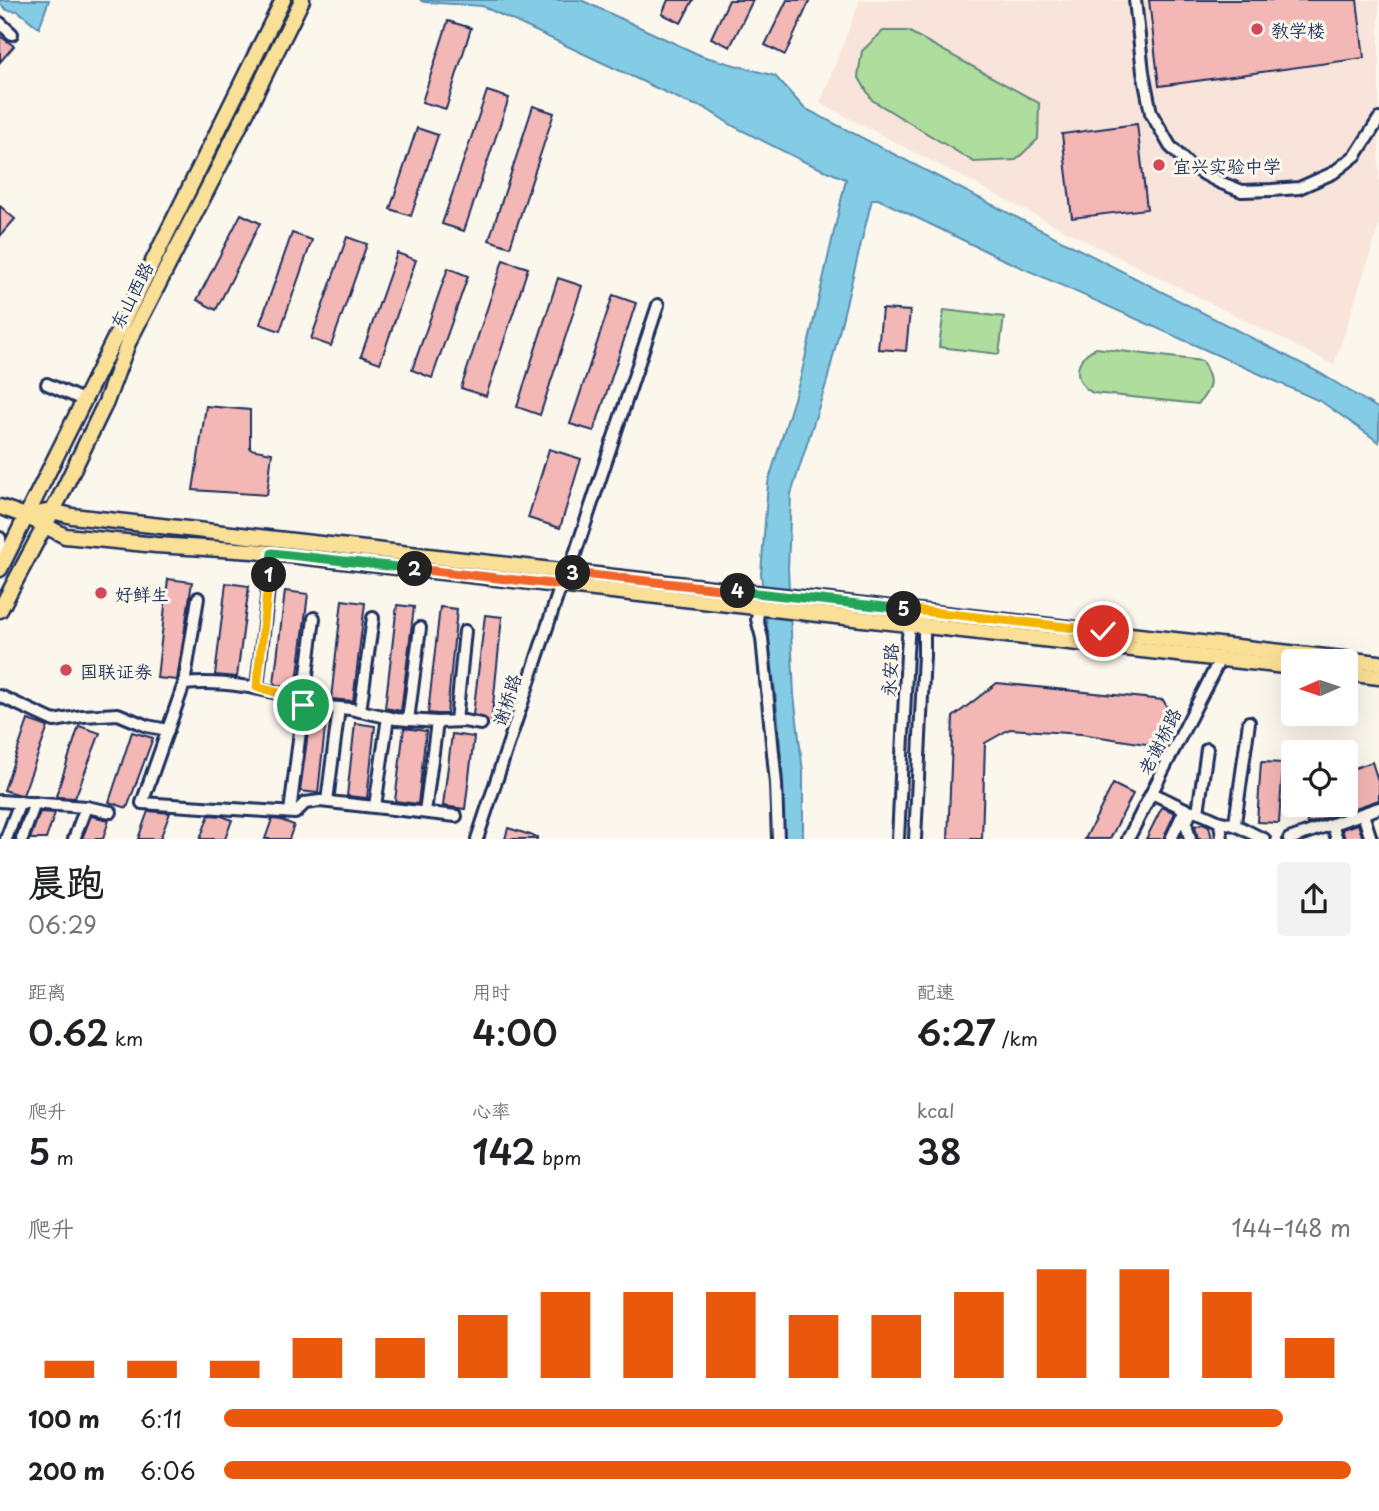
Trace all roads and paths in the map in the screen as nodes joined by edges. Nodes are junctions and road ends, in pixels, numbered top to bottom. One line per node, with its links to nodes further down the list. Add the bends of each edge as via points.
1 (283, 0): 9 (main road, 东山西路)
2 (302, 0): 11 (main road, 东山西路, via 128,343 106,402)
3 (1135, 0): 6 (street, via 1151,113 1170,146 1191,167 1219,182 1242,191 1299,188 1332,173 1356,155)
4 (0, 23): 5 (street)
5 (12, 34)
6 (1379, 118)
7 (658, 305): 17 (street, 谢桥路)
8 (47, 384): 9 (street)
9 (83, 400): 12 (main road, 东山西路)
10 (0, 507): 12 (main road)
11 (52, 512): 12 (main road); 13 (main road, 东山西路); 17 (main road)
12 (26, 516): 13 (main road); 16 (main road, 东山西路)
13 (44, 527): 15 (main road, via 65,536); 20 (main road, 东山西路)
14 (0, 538): 16 (street)
15 (272, 553): 17 (main road); 32 (street)
16 (1, 567)
17 (565, 579): 19 (main road); 66 (street, 谢桥路)
18 (198, 598): 31 (street)
19 (759, 601): 23 (main road); 67 (street)
20 (0, 610)
21 (314, 618): 34 (street)
22 (373, 618): 36 (street)
23 (917, 620): 26 (main road); 27 (main road); 68 (street, 永安路); 69 (street, 永安路)
24 (420, 628): 38 (street)
25 (465, 631): 39 (street)
26 (1220, 659): 28 (main road); 45 (street, 老谢桥路)
27 (1379, 663)
28 (1281, 666)
29 (1358, 674): 30 (main road)
30 (1379, 677)
31 (184, 684): 32 (street); 43 (street)
32 (257, 687): 34 (street)
33 (0, 696): 43 (street, via 54,721 118,714)
34 (303, 702): 35 (street); 55 (street)
35 (339, 708): 36 (street); 48 (street)
36 (360, 711): 37 (street)
37 (388, 717): 38 (street); 50 (street)
38 (408, 720): 40 (street)
39 (456, 721): 40 (street); 42 (street)
40 (436, 722): 54 (street)
41 (1249, 722): 60 (street)
42 (481, 724)
43 (168, 730): 55 (street, via 142,803)
44 (1207, 749): 56 (street)
45 (1152, 793): 56 (street); 70 (street, 老谢桥路)
46 (0, 801): 47 (street)
47 (20, 802): 49 (street); 63 (street)
48 (327, 802): 50 (street); 55 (street, via 305,803)
49 (35, 803): 51 (street); 64 (street)
50 (375, 806): 54 (street)
51 (86, 807): 53 (street); 65 (street)
52 (1379, 808): 57 (street)
53 (111, 812)
54 (425, 812): 58 (street)
55 (290, 813)
56 (1189, 814): 59 (street); 71 (street); 72 (street)
57 (1363, 814): 61 (street); 77 (street)
58 (456, 816)
59 (1220, 822): 60 (street); 73 (street)
60 (1235, 823): 74 (street)
61 (1332, 824): 62 (street); 76 (street)
62 (1304, 837): 75 (street)
63 (6, 839)
64 (22, 839)
65 (74, 839)
66 (477, 839)
67 (778, 839)
68 (898, 839)
69 (915, 839)
70 (1128, 839)
71 (1171, 839)
72 (1190, 839)
73 (1222, 839)
74 (1264, 839)
75 (1289, 839)
76 (1337, 839)
77 (1371, 839)

